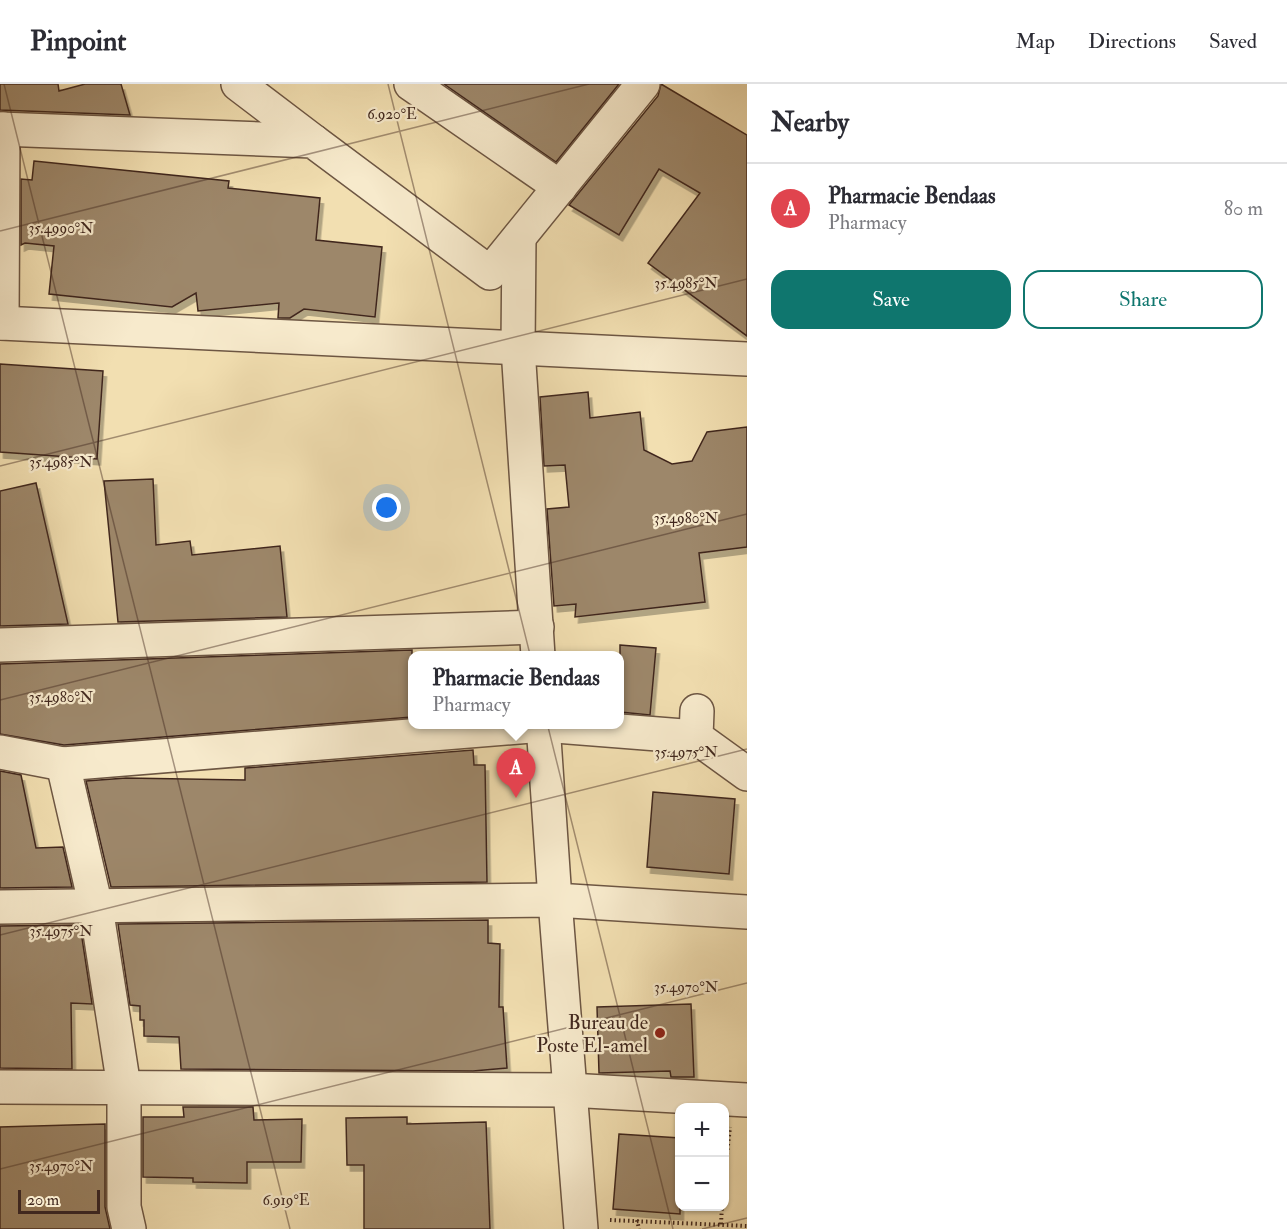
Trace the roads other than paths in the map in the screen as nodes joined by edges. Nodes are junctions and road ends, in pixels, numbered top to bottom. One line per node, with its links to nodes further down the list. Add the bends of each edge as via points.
1 (238, 84): 5 (street)
2 (411, 84): 6 (street)
3 (643, 84): 6 (street)
4 (2, 129): 5 (street); 8 (street)
5 (314, 141): 7 (street, via 490,273)
6 (560, 187): 7 (street)
7 (519, 238): 9 (street)
8 (1, 323): 9 (street)
9 (518, 348): 10 (street); 11 (street)
10 (747, 359)
11 (537, 641): 12 (street)
12 (0, 645)
13 (624, 724): 18 (street, via 696,724)
14 (494, 729): 17 (street)
15 (543, 729): 19 (street)
16 (0, 752): 17 (street)
17 (63, 764): 20 (street)
18 (747, 774)
19 (555, 900): 20 (street); 22 (street); 25 (street)
20 (96, 907): 21 (street); 24 (street)
21 (0, 908)
22 (747, 912)
23 (0, 1087): 24 (street)
24 (124, 1088): 25 (street); 28 (street, via 124,1207)
25 (569, 1090): 26 (street); 27 (street)
26 (740, 1100)
27 (580, 1225)
28 (129, 1229)

